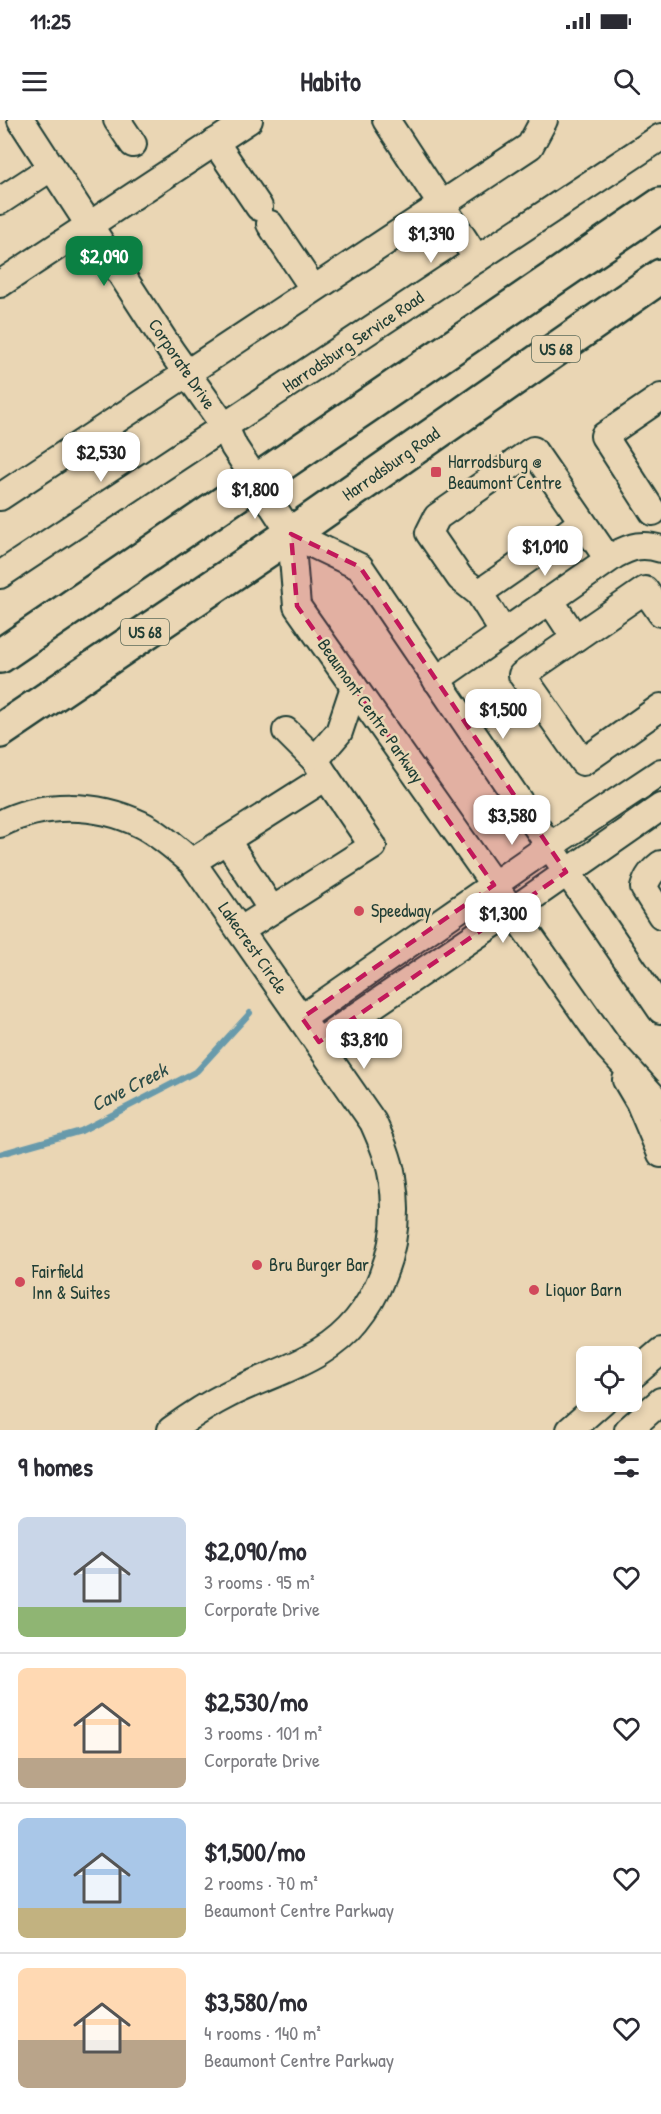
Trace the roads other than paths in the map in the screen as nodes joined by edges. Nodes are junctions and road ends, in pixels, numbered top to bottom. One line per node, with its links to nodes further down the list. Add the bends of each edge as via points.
1 (21, 120): 9 (street, Corporate Drive)
2 (117, 120): 8 (street)
3 (249, 120): 7 (street)
4 (386, 120): 11 (street)
5 (544, 120): 11 (street, via 530,146)
6 (661, 136): 14 (street, Harrodsburg Service Road)
7 (215, 142): 13 (street); 17 (street)
8 (133, 144)
9 (52, 167): 10 (street); 13 (street, Corporate Drive)
10 (0, 201)
11 (441, 204): 14 (street); 17 (street)
12 (661, 205): 21 (main road)
13 (90, 225): 16 (street); 18 (street, Corporate Drive)
14 (477, 259): 20 (street, Harrodsburg Service Road)
15 (661, 276): 25 (main road, Harrodsburg Road / US 68)
16 (0, 284)
17 (313, 288): 18 (street)
18 (186, 372): 20 (street, Corporate Drive); 22 (street)
19 (658, 406): 23 (street, via 604,436)
20 (225, 427): 21 (street, Corporate Drive); 30 (street, Corporate Drive)
21 (256, 482): 25 (street, Beaumont Centre Parkway); 36 (main road)
22 (0, 497)
23 (653, 512)
24 (582, 522): 26 (street); 29 (street); 31 (street, via 533,450 437,517 429,533)
25 (291, 534): 37 (street, via 360,567); 38 (street, Beaumont Centre Parkway, via 297,606); 40 (main road, Harrodsburg Road / US 68)
26 (555, 542)
27 (661, 549): 29 (street, via 632,546)
28 (531, 557): 31 (street)
29 (608, 559): 32 (street)
30 (0, 575)
31 (469, 585): 34 (street)
32 (550, 600): 34 (street); 35 (street)
33 (661, 613): 35 (street, via 645,590)
34 (504, 633): 37 (street)
35 (576, 638): 39 (street, via 522,675 583,762)
36 (0, 656)
37 (436, 680): 47 (street)
38 (354, 687): 42 (street, via 339,732); 51 (street, Beaumont Centre Parkway)
39 (661, 707)
40 (0, 731)
41 (286, 731): 42 (street)
42 (320, 769): 46 (street); 52 (street, via 373,846)
43 (661, 772): 47 (street)
44 (661, 807): 50 (street)
45 (0, 824): 48 (street, Lakecrest Circle, via 37,811 88,809 141,824)
46 (227, 841): 48 (street); 52 (street)
47 (548, 847): 50 (street); 51 (street)
48 (192, 862): 55 (street, Lakecrest Circle)
49 (661, 864): 54 (street, via 646,879 644,888)
50 (567, 872): 53 (street); 56 (street)
51 (494, 885): 53 (street, Beaumont Centre Parkway); 57 (street)
52 (272, 910): 55 (street)
53 (512, 911): 58 (street); 59 (street, Beaumont Centre Parkway)
54 (661, 915)
55 (241, 930): 57 (street, Lakecrest Circle)
56 (661, 1010)
57 (302, 1018): 58 (street, Lakecrest Circle)
58 (319, 1042): 66 (street, Lakecrest Circle, via 373,1122 385,1149 395,1204 388,1260 363,1314 334,1342 296,1366 229,1394)
59 (609, 1048): 60 (street, Beaumont Centre Parkway); 61 (street, via 639,1102)
60 (661, 1105)
61 (661, 1154)
62 (661, 1334): 63 (street)
63 (648, 1362)
64 (661, 1401): 68 (street)
65 (590, 1412): 67 (street)
66 (171, 1430)
67 (570, 1430)
68 (628, 1430)

